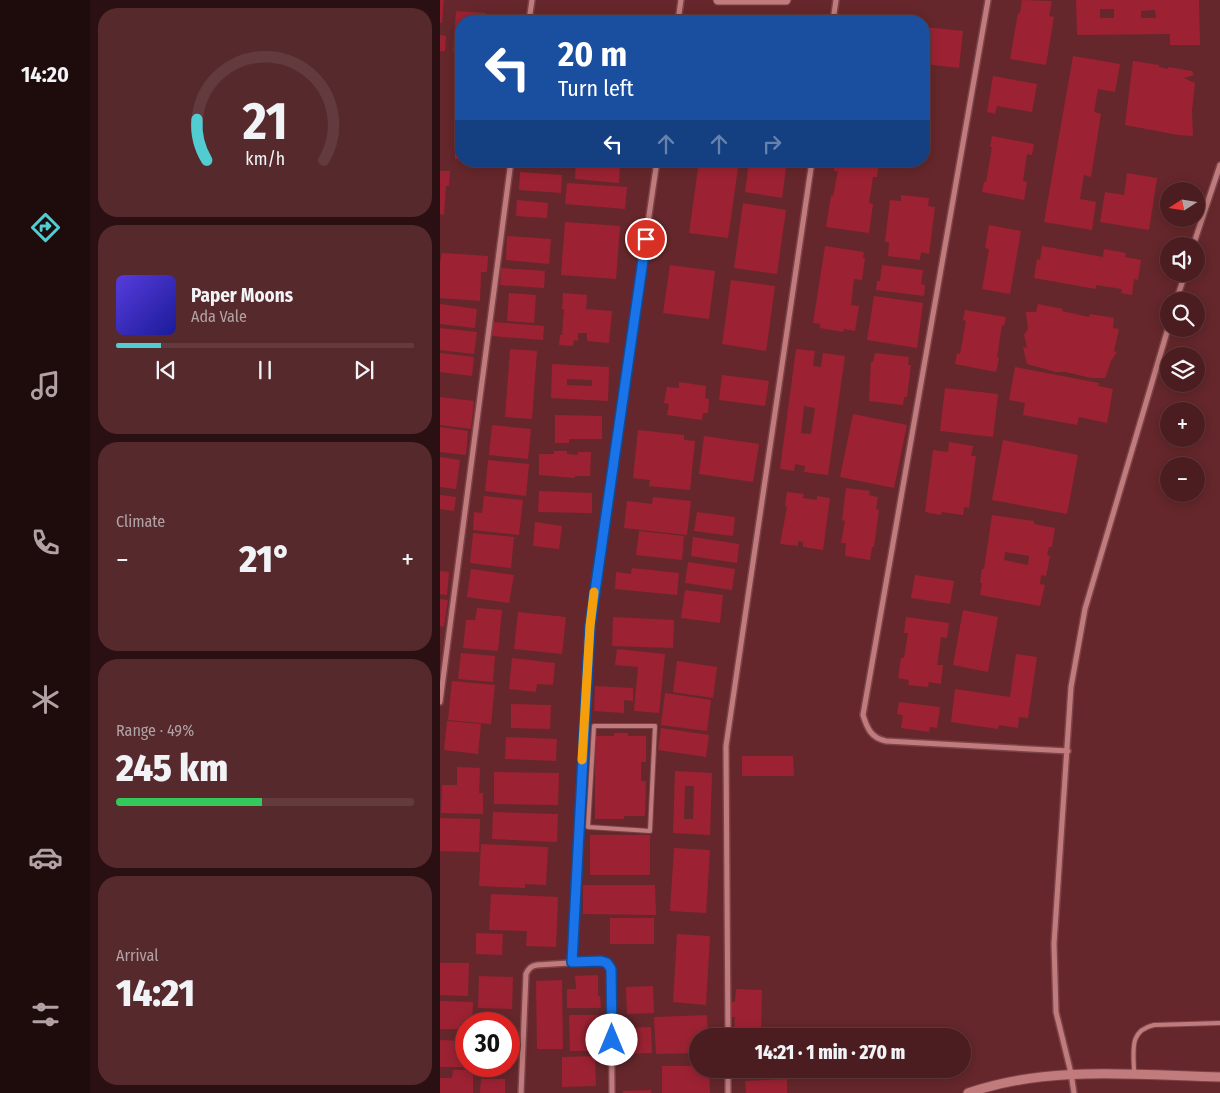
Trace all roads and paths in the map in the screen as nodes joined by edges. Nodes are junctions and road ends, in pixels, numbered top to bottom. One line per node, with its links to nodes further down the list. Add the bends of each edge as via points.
1 (532, 0): 8 (street)
2 (681, 0): 9 (street)
3 (718, 0): 4 (street)
4 (757, 0): 5 (street)
5 (786, 0)
6 (836, 0): 10 (street)
7 (988, 0): 18 (street, via 863,715 867,730 879,740)
8 (530, 15)
9 (679, 15)
10 (834, 15)
11 (1220, 166): 15 (street)
12 (510, 167): 17 (street)
13 (656, 167): 19 (street, via 590,626)
14 (811, 167): 23 (street, via 726,746)
15 (1196, 237)
16 (1165, 337): 18 (street, via 1085,609 1071,687)
17 (440, 702)
18 (1068, 751): 24 (street, via 1054,944 1056,1012)
19 (581, 778): 20 (lane); 21 (street)
20 (591, 778): 20 (lane, via 588,827 650,831 655,726 594,726)
21 (572, 962): 28 (street, via 531,966 526,974); 29 (street, via 601,961 611,969)
22 (1220, 1023): 25 (lane, via 1144,1028 1135,1041)
23 (728, 1028)
24 (1071, 1073): 25 (street); 31 (street, via 990,1085); 32 (street)
25 (1134, 1075): 26 (street)
26 (1220, 1077)
27 (728, 1078): 30 (street)
28 (521, 1093)
29 (612, 1093)
30 (728, 1093)
31 (968, 1093)
32 (1074, 1093)

